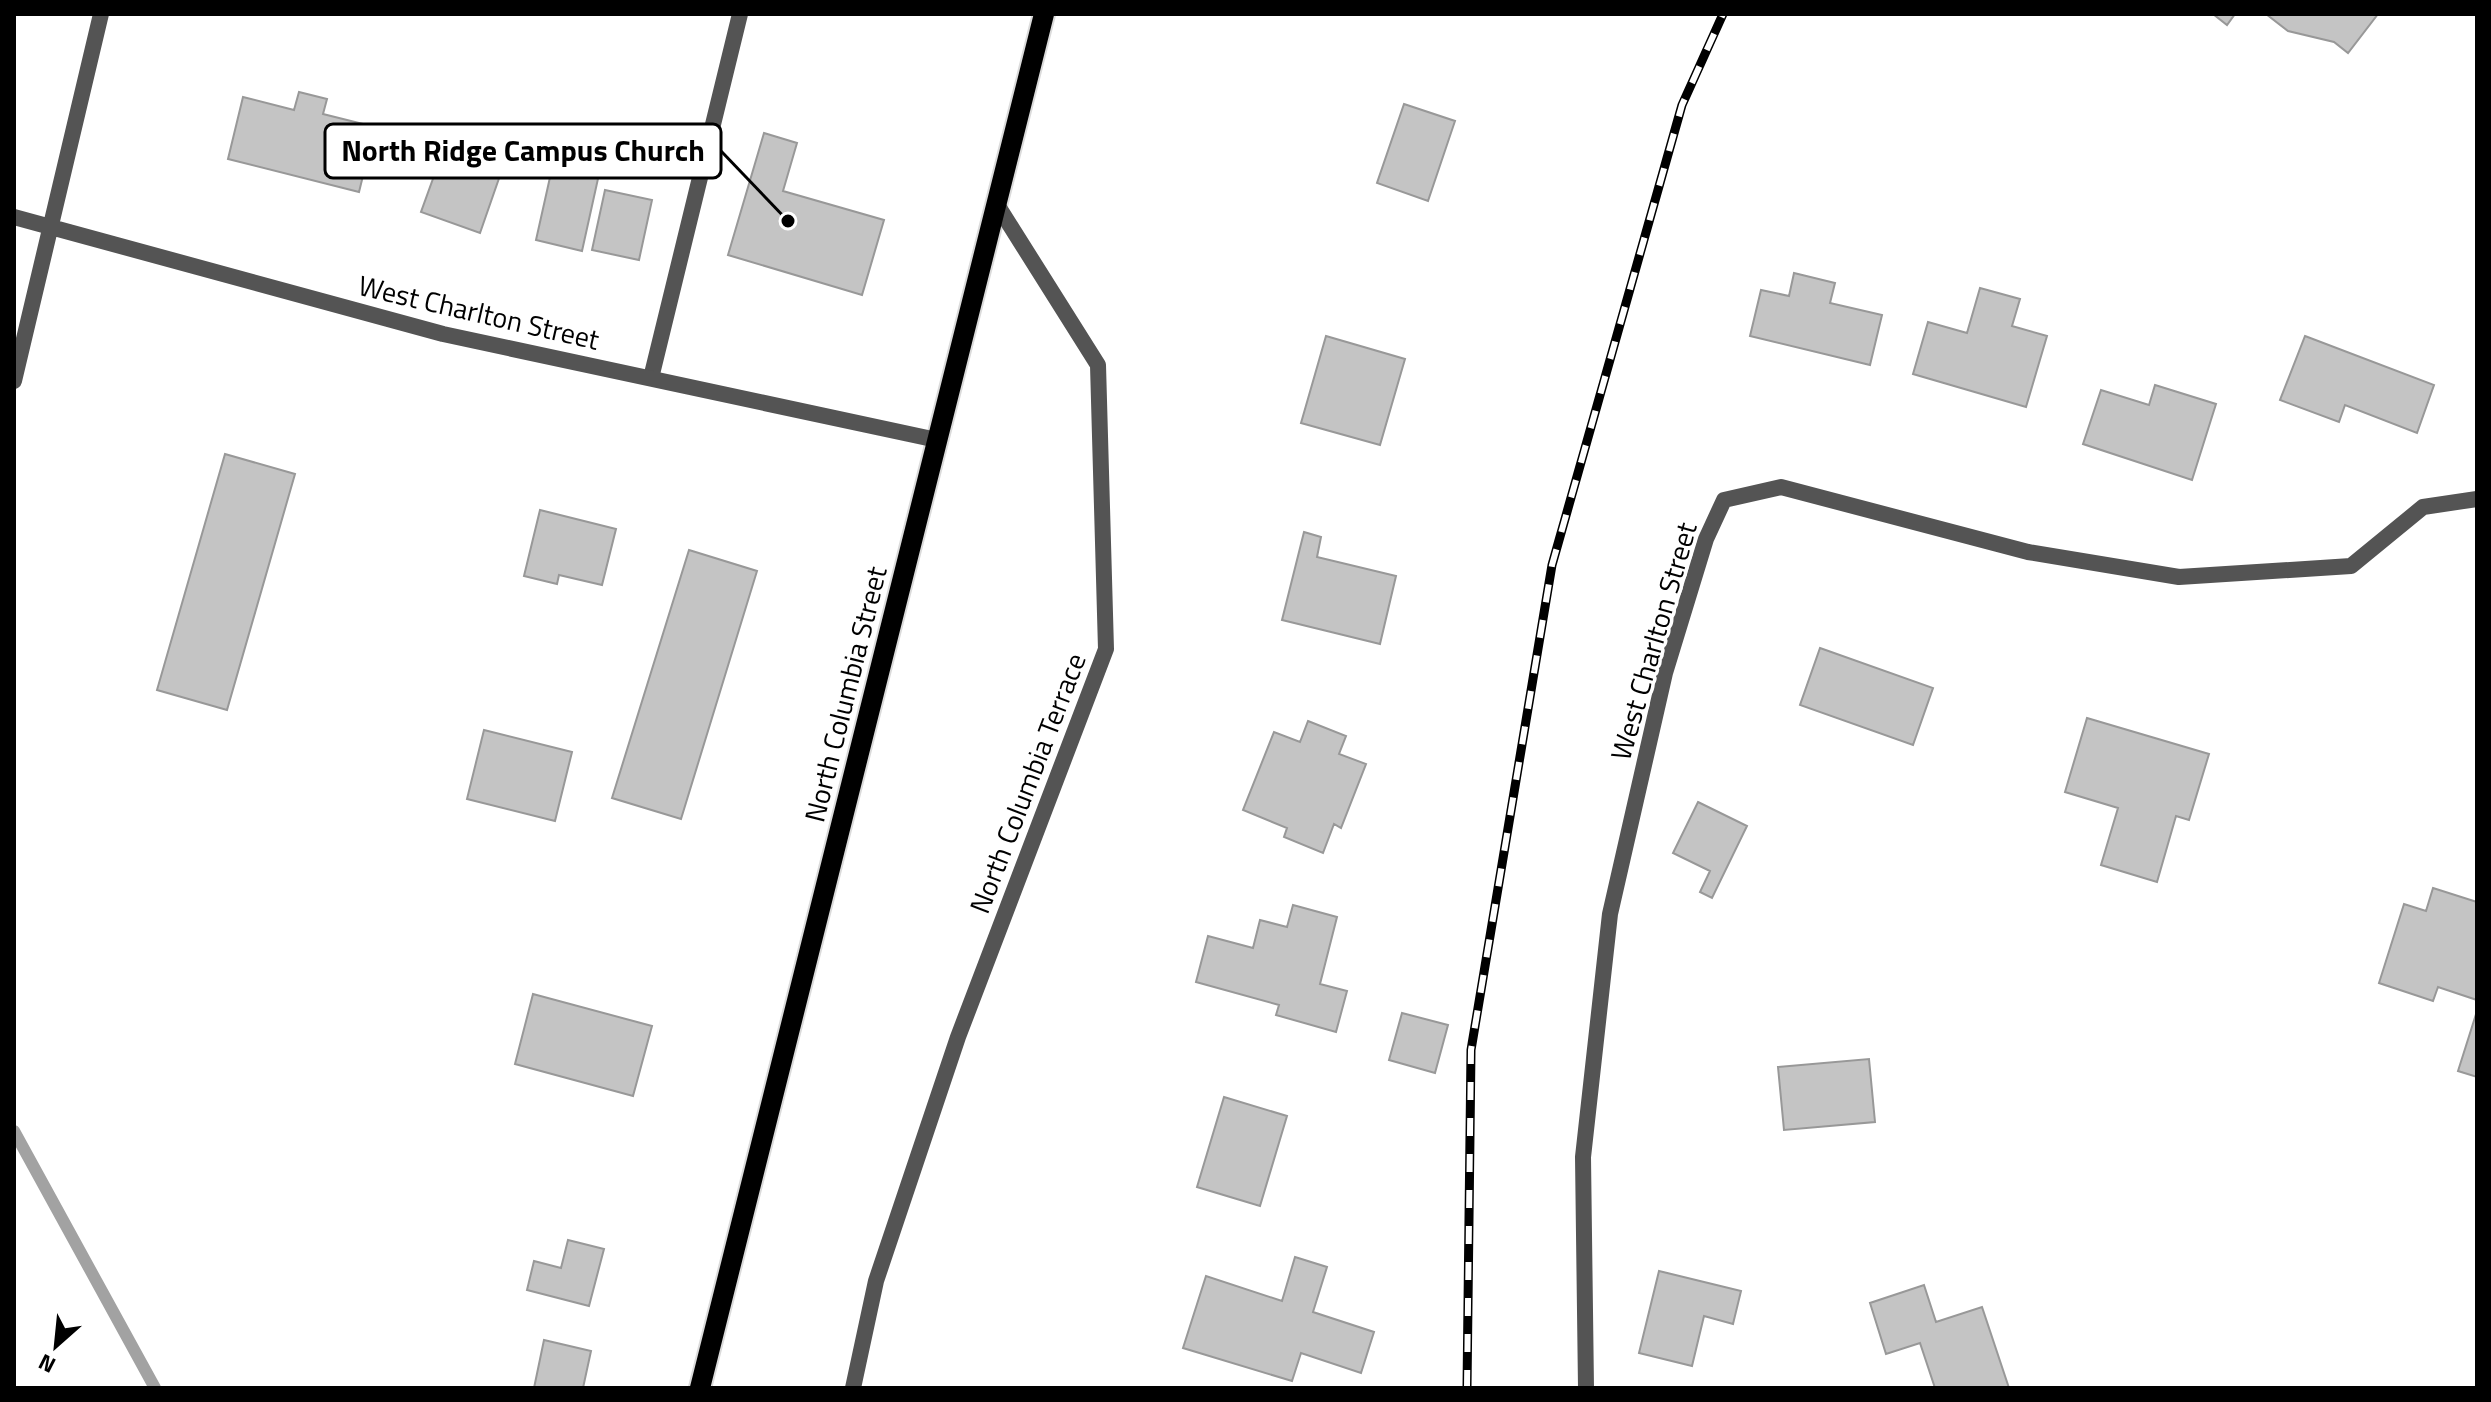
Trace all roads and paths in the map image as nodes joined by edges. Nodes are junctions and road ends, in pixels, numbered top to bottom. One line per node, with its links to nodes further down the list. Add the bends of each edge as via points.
1 (101, 14): 6 (street)
2 (740, 14): 7 (street)
3 (1044, 14): 4 (main road, North Columbia Street)
4 (996, 203): 9 (main road, North Columbia Street); 12 (street, North Columbia Terrace, via 1098,365 1106,649 958,1037 876,1281)
5 (14, 217): 6 (street, West Charlton Street)
6 (49, 226): 7 (street, West Charlton Street, via 443,334); 8 (street)
7 (651, 378): 9 (street, West Charlton Street)
8 (14, 381)
9 (937, 440): 11 (main road, North Columbia Street)
10 (2477, 499): 13 (street, West Charlton Street, via 2423,507 2351,566 2179,577 2028,552 1781,487 1724,500 1706,539 1665,673 1610,914 1583,1157)
11 (700, 1388)
12 (853, 1388)
13 (1586, 1388)

